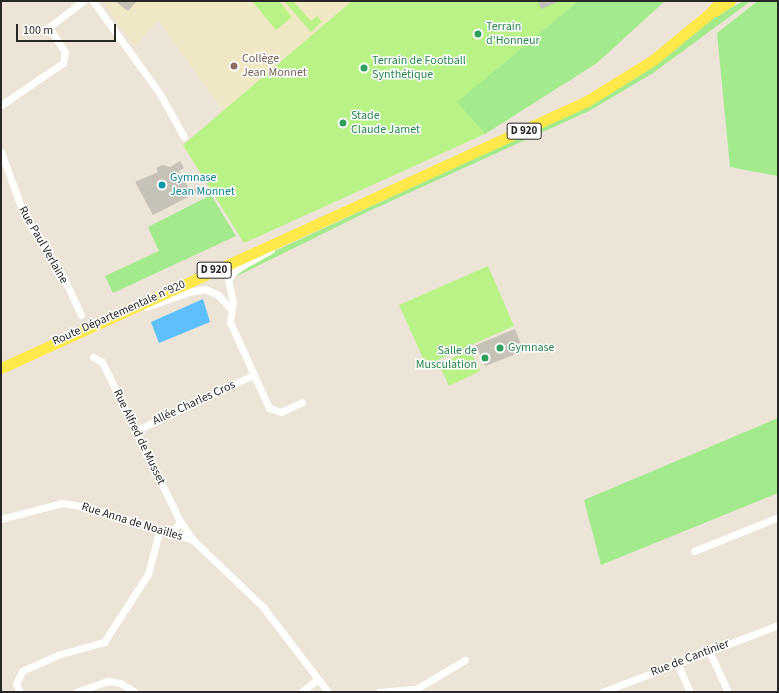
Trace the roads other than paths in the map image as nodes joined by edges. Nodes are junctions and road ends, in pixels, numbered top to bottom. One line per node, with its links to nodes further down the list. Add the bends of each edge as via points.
1 (83, 1): 6 (street, via 49,27 65,52 63,63)
2 (93, 1): 7 (street, via 160,94)
3 (721, 1): 5 (main road, D 920)
4 (730, 1): 5 (main road, D 920)
5 (708, 15): 9 (main road, D 920, via 640,70 587,102)
6 (1, 105)
7 (184, 137)
8 (1, 152): 11 (street, Rue Paul Verlaine, via 24,215 62,274)
9 (325, 220): 10 (street, via 232,272 228,283); 12 (main road, Route Départementale n°920 / D 920)
10 (231, 309): 12 (street, via 218,295 198,289); 15 (street, via 231,326)
11 (80, 315)
12 (104, 320): 14 (main road, Route Départementale n°920 / D 920)
13 (93, 357): 17 (street, Rue Alfred de Musset, via 102,362)
14 (1, 368)
15 (253, 375): 16 (street, via 272,411 280,412); 17 (street, Allée Charles Cros)
16 (302, 402)
17 (135, 431): 20 (street, Rue Alfred de Musset)
18 (778, 517): 24 (street)
19 (1, 519): 21 (street, Rue Anna de Noailles, via 62,503 86,507)
20 (180, 521): 22 (street); 23 (street, Rue Alfred de Musset)
21 (159, 532): 22 (street, Rue Anna de Noailles); 30 (street, via 148,574 104,642 58,655 22,671 16,684)
22 (170, 535): 23 (street, Rue Anna de Noailles)
23 (193, 540): 29 (street, Rue Alfred de Musset, via 263,607)
24 (694, 551)
25 (778, 625): 26 (street, Rue de Cantinier)
26 (709, 651): 28 (street, Rue de Cantinier); 38 (street)
27 (465, 660): 35 (street, via 416,689)
28 (677, 663): 36 (street, Rue de Cantinier); 37 (street)
29 (318, 679): 33 (street); 34 (street, Rue Alfred de Musset)
30 (20, 692)
31 (76, 692): 32 (street, via 108,681 120,683)
32 (135, 692)
33 (302, 692)
34 (328, 692)
35 (379, 692)
36 (602, 692)
37 (690, 692)
38 (728, 692)

